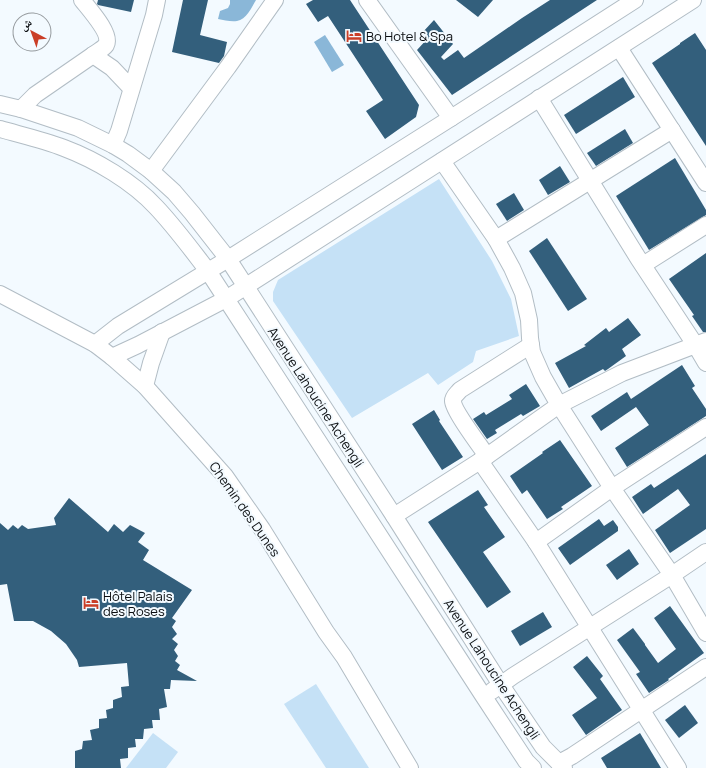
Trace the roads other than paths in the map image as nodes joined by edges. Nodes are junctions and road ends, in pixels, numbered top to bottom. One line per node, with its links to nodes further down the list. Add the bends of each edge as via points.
1 (82, 0): 10 (street, via 107,39 101,50)
2 (157, 0): 11 (street)
3 (275, 0): 20 (street)
4 (367, 0): 15 (street)
5 (635, 0): 15 (street)
6 (693, 0): 9 (street)
7 (702, 0): 8 (street)
8 (706, 6)
9 (619, 48): 12 (street); 17 (street)
10 (93, 55): 11 (street, via 112,68); 14 (street, via 36,95)
11 (131, 88): 18 (street)
12 (539, 98): 19 (street); 21 (street)
13 (0, 104): 14 (street, Avenue Lahoucine Achengli)
14 (21, 109): 18 (street, Avenue Lahoucine Achengli, via 78,128)
15 (451, 118): 25 (street)
16 (0, 129): 27 (street, Avenue Lahoucine Achengli, via 64,148 100,164 136,188 156,206)
17 (672, 130): 21 (street); 22 (street)
18 (113, 145): 20 (street, Avenue Lahoucine Achengli)
19 (442, 161): 24 (street); 28 (street)
20 (151, 171): 25 (street, Avenue Lahoucine Achengli, via 188,208)
21 (590, 181): 24 (street); 26 (street)
22 (706, 183)
23 (706, 225): 26 (street)
24 (496, 239): 34 (street, via 523,293)
25 (228, 259): 27 (street); 28 (street, Avenue Lahoucine Achengli)
26 (643, 265): 32 (street)
27 (208, 272): 30 (street, Avenue Lahoucine Achengli); 33 (street, via 118,326)
28 (246, 287): 30 (street); 42 (street, Avenue Lahoucine Achengli)
29 (0, 294): 33 (street, Chemin des Dunes)
30 (226, 299): 31 (street); 50 (street, Avenue Lahoucine Achengli)
31 (162, 332): 35 (street); 37 (street)
32 (701, 343): 36 (street); 38 (street, via 622,373)
33 (95, 344): 35 (street, Chemin des Dunes)
34 (531, 344): 38 (street, via 543,378); 40 (street, via 454,396 453,402 460,417)
35 (112, 357): 37 (street, Chemin des Dunes)
36 (706, 363)
37 (145, 386): 54 (street, Chemin des Dunes, via 225,476 262,529 344,657)
38 (559, 405): 40 (street); 41 (street)
39 (706, 427): 41 (street)
40 (483, 458): 42 (street); 43 (street)
41 (612, 488): 43 (street); 45 (street)
42 (394, 516): 49 (street, Avenue Lahoucine Achengli)
43 (536, 542): 46 (street)
44 (706, 552): 45 (street)
45 (672, 575): 46 (street); 47 (street)
46 (589, 628): 49 (street); 51 (street)
47 (706, 634)
48 (705, 671): 51 (street)
49 (501, 685): 50 (street); 53 (street, Avenue Lahoucine Achengli, via 543,747)
50 (484, 696): 52 (street, Avenue Lahoucine Achengli)
51 (642, 709): 53 (street, via 572,756); 55 (street)
52 (529, 766)
53 (562, 766)
54 (410, 768)
55 (678, 768)

